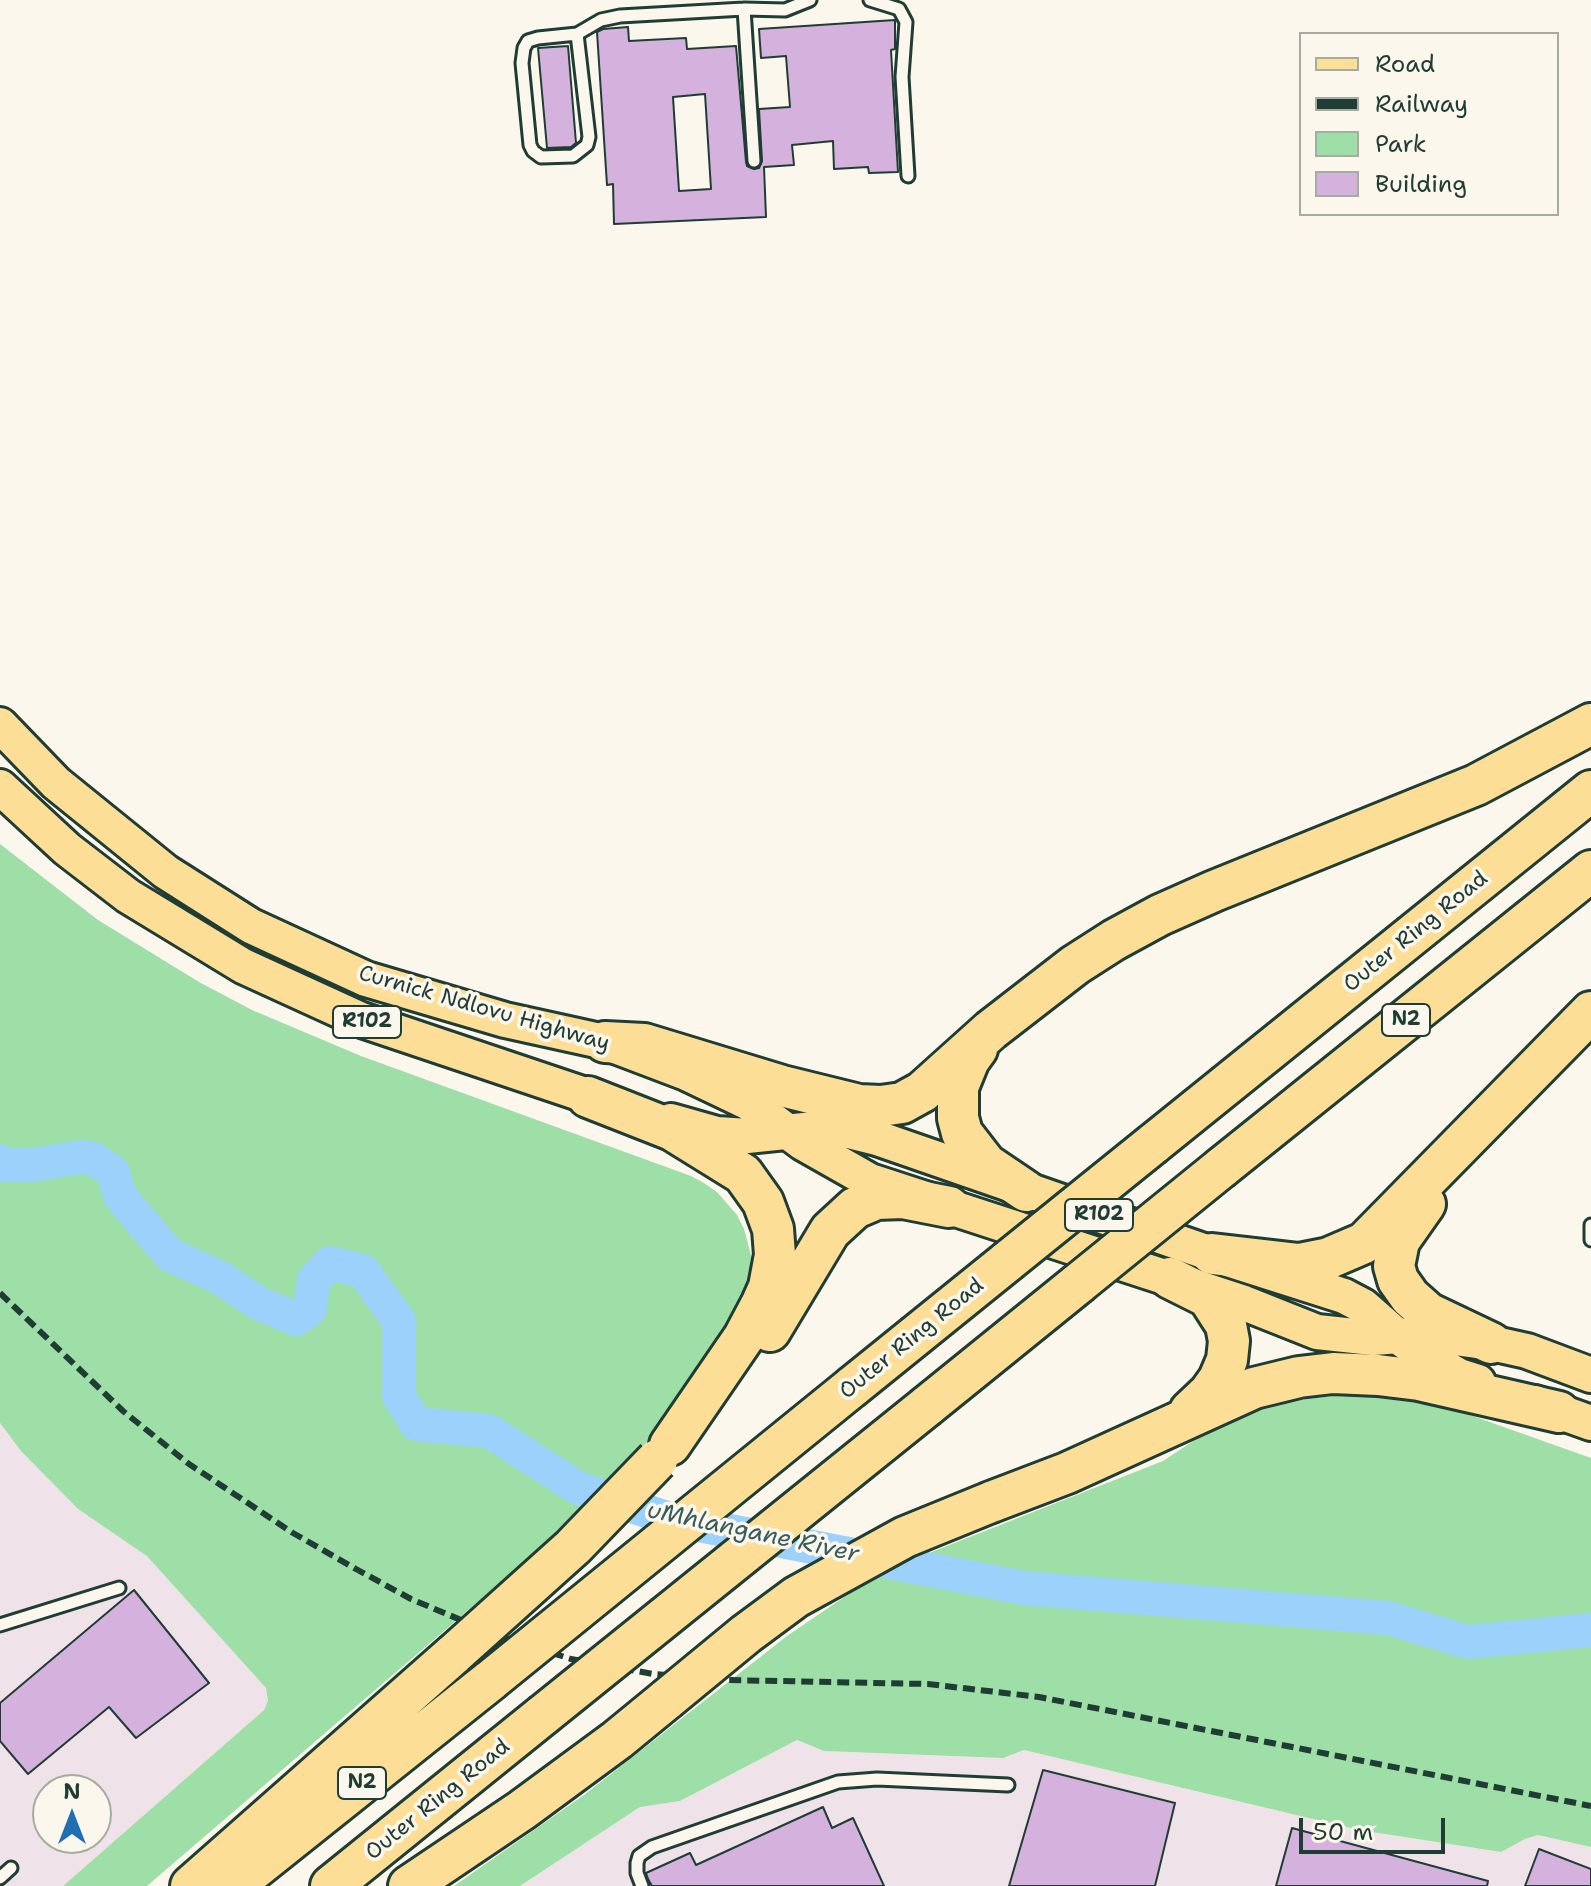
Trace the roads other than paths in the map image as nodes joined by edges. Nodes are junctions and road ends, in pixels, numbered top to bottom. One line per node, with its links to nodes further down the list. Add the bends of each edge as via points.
1 (810, 0): 3 (lane, via 785,10)
2 (870, 0): 6 (lane, via 895,6 906,22 902,77)
3 (744, 9): 4 (lane, via 620,16); 5 (lane)
4 (577, 34): 4 (lane, via 538,38 524,48 530,145 541,157 573,156 588,141)
5 (754, 161)
6 (908, 176)
7 (1591, 724): 13 (highway, via 1476,785 1160,915 1075,965)
8 (0, 725): 14 (main road, Curnick Ndlovu Highway / R102, via 111,830 251,926 366,979 505,1020)
9 (1591, 791): 35 (highway, Outer Ring Road / N2, bridge)
10 (6, 796): 15 (main road, Curnick Ndlovu Highway / R102, via 128,896 243,966 359,1019)
11 (1591, 871): 36 (highway, Outer Ring Road / N2, bridge)
12 (1577, 1025): 21 (highway, via 1364,1243 1299,1264); 24 (highway, via 1477,1149 1417,1212 1395,1255 1398,1280 1410,1297 1428,1313)
13 (991, 1030): 14 (highway, via 922,1092 881,1106 825,1098 644,1044); 17 (highway, via 969,1060 958,1087 958,1118 962,1133 986,1164)
14 (605, 1042): 16 (main road, Curnick Ndlovu Highway / R102, via 749,1103)
15 (588, 1097): 16 (main road, Curnick Ndlovu Highway / R102, via 717,1134); 28 (highway, via 672,1130 743,1174 763,1202 773,1229 775,1255 761,1305)
16 (788, 1132): 17 (main road, Curnick Ndlovu Highway / R102, via 856,1133); 18 (main road, Curnick Ndlovu Highway / R102, via 870,1181)
17 (1026, 1191): 21 (main road, Curnick Ndlovu Highway / R102)
18 (949, 1207): 22 (main road, Curnick Ndlovu Highway / R102); 28 (highway, via 876,1199 841,1219 767,1336)
19 (1591, 1225): 20 (lane)
20 (1591, 1240)
21 (1212, 1254): 23 (main road, Curnick Ndlovu Highway / R102, via 1344,1296)
22 (1170, 1278): 23 (main road, Curnick Ndlovu Highway / R102, via 1317,1332); 27 (highway, via 1208,1297 1226,1325 1229,1341 1219,1379)
23 (1397, 1336): 24 (main road, Curnick Ndlovu Highway / R102, via 1426,1334); 26 (main road, Curnick Ndlovu Highway / R102, via 1459,1376)
24 (1491, 1343): 25 (main road, Curnick Ndlovu Highway / R102)
25 (1591, 1375)
26 (1575, 1418): 27 (highway, via 1419,1380 1333,1373 1254,1388)
27 (1181, 1419): 37 (highway, bridge, via 1081,1467 905,1537 809,1590 746,1634 617,1740)
28 (664, 1453): 34 (highway, bridge, via 573,1547)
29 (119, 1588): 30 (lane)
30 (0, 1625)
31 (1008, 1785): 38 (lane, via 838,1782 652,1847 637,1863)
32 (11, 1868): 33 (lane)
33 (0, 1878)
34 (191, 1886)
35 (233, 1886)
36 (331, 1886)
37 (409, 1886)
38 (642, 1886)

